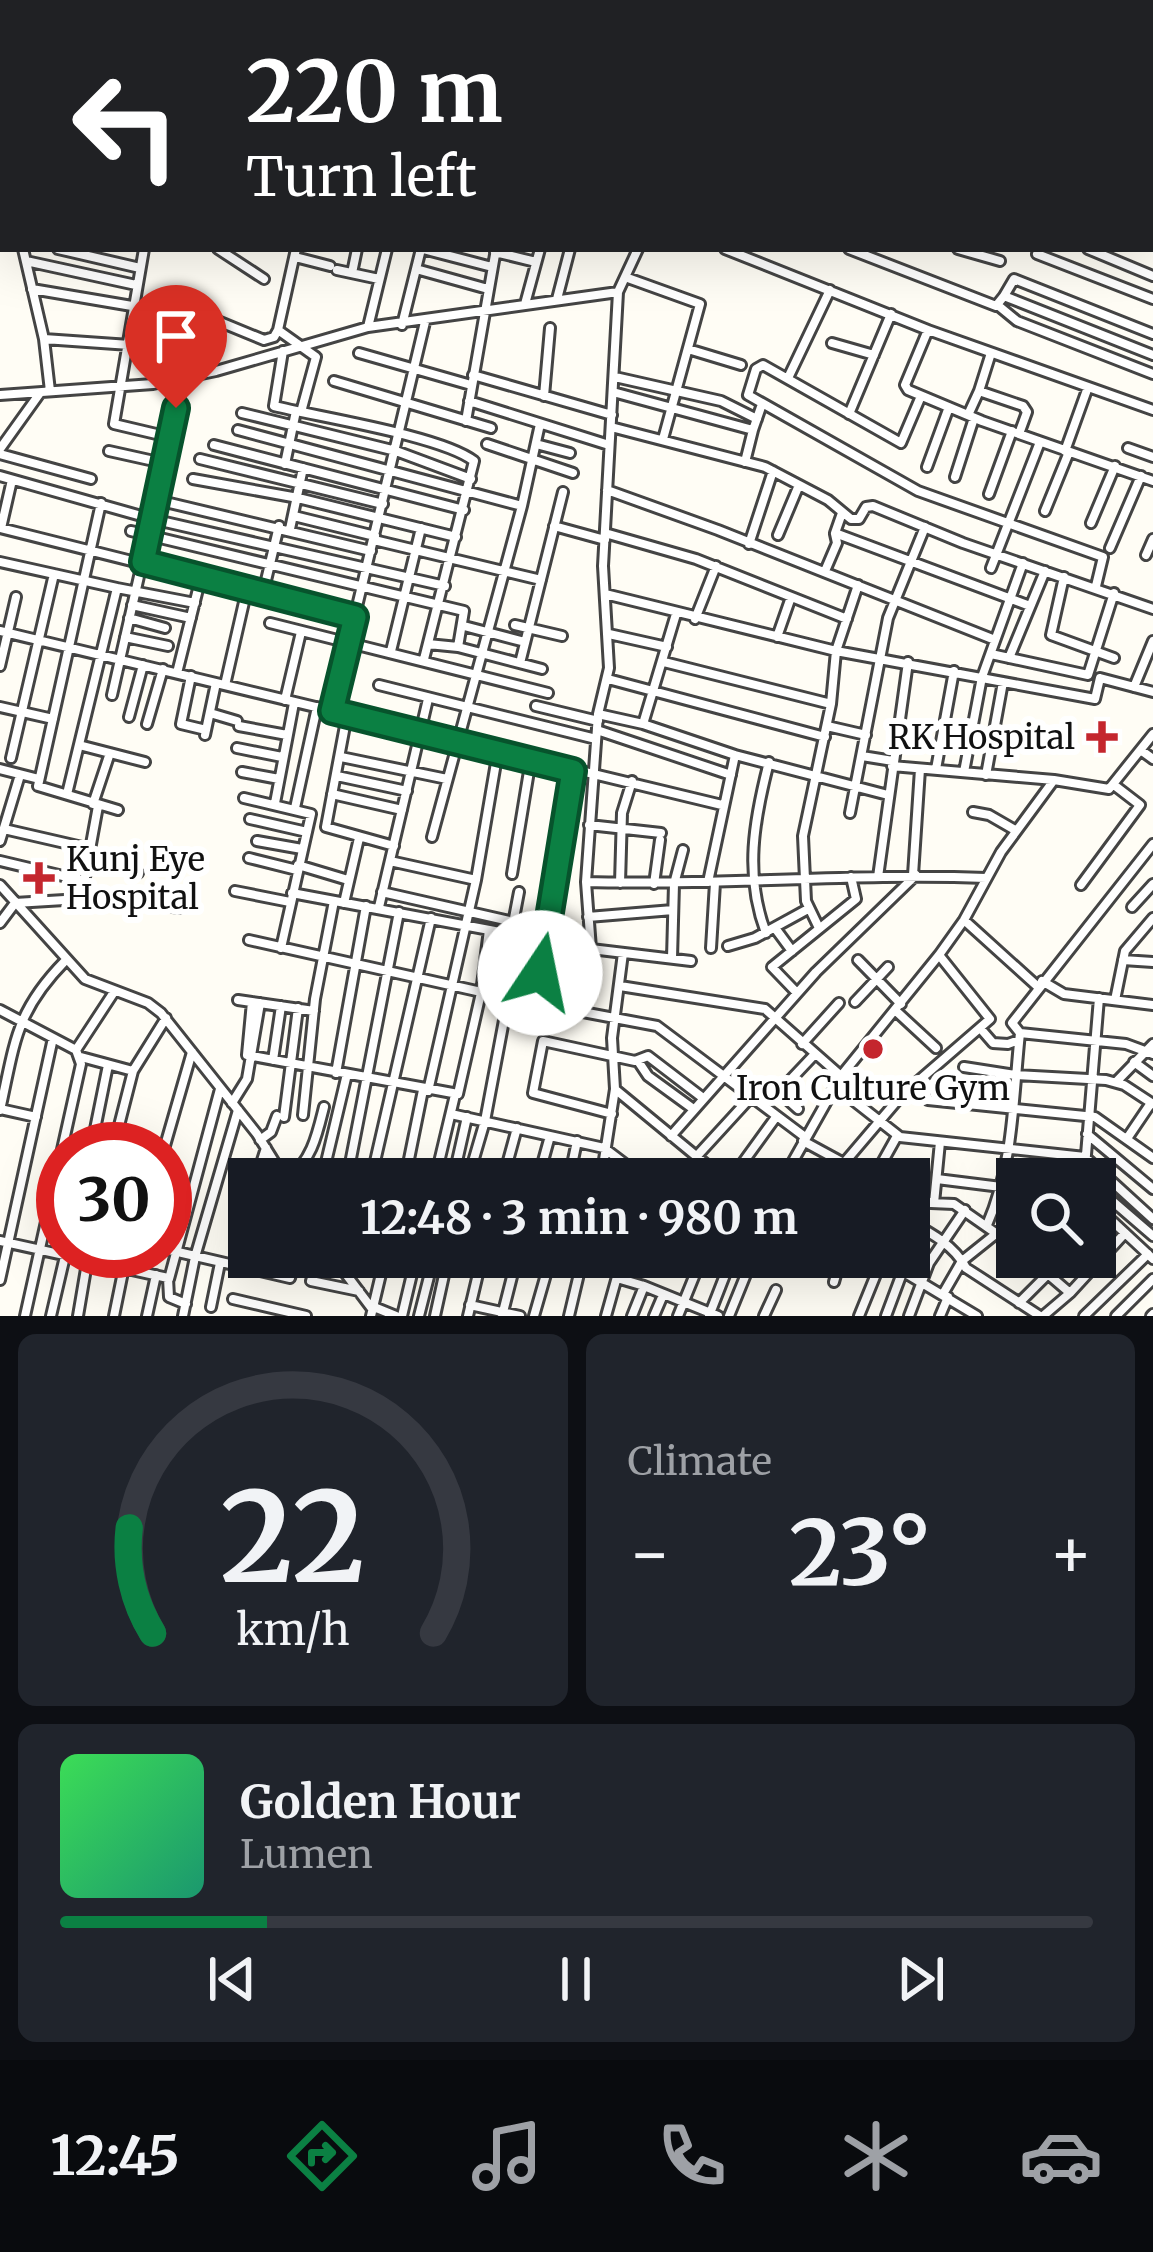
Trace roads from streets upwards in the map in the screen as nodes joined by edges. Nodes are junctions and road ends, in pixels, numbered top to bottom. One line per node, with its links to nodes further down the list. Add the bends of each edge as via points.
1 (23, 252): 22 (street)
2 (71, 252): 26 (street)
3 (143, 252): 26 (street)
4 (223, 252): 31 (street)
5 (356, 252): 28 (street)
6 (386, 252): 32 (street)
7 (421, 252): 27 (street)
8 (434, 252): 25 (street)
9 (495, 252): 25 (street)
10 (502, 252): 24 (street)
11 (539, 252): 24 (street)
12 (569, 252): 38 (street)
13 (637, 252): 29 (street)
14 (732, 252): 21 (street)
15 (755, 252): 21 (street)
16 (858, 252): 40 (street)
17 (968, 252): 23 (street)
18 (1095, 252): 30 (street)
19 (296, 253): 28 (street); 50 (street)
20 (1037, 254): 39 (street)
21 (752, 260): 36 (street)
22 (26, 261): 33 (street); 34 (street)
23 (1000, 261)
24 (536, 262): 41 (street)
25 (492, 267): 35 (street)
26 (140, 268): 33 (street)
27 (416, 269): 35 (street); 47 (street)
28 (352, 273): 32 (street)
29 (626, 277): 37 (street); 58 (street, via 698,301)
30 (1153, 277)
31 (264, 279)
32 (379, 279): 48 (street)
33 (136, 285): 42 (street)
34 (32, 289): 42 (street); 53 (street)
35 (488, 289): 43 (street)
36 (830, 290): 45 (street); 68 (street)
37 (618, 292): 38 (street); 67 (street)
38 (557, 299): 41 (street)
39 (1153, 299)
40 (1002, 302): 52 (street, via 1014,279); 63 (street); 66 (street, via 1017,321)
41 (525, 304): 43 (street)
42 (132, 306): 44 (street); 54 (street)
43 (484, 311): 46 (street); 70 (street)
44 (197, 312): 50 (street, via 264,340); 57 (street)
45 (891, 314): 51 (street); 62 (street)
46 (425, 321): 47 (street); 65 (street)
47 (402, 325): 48 (street)
48 (368, 327): 56 (street)
49 (550, 328): 79 (street)
50 (278, 330): 56 (street)
51 (928, 330): 61 (street); 80 (street, via 905,386)
52 (1153, 334)
53 (44, 339): 54 (street); 75 (street)
54 (126, 342): 57 (street); 73 (street)
55 (832, 343): 62 (street)
56 (300, 346): 59 (street); 87 (street, via 316,357)
57 (187, 349): 69 (street)
58 (688, 349): 64 (street); 74 (street)
59 (284, 351): 69 (street); 87 (street, via 274,406)
60 (359, 353): 65 (street)
61 (991, 353): 72 (street); 77 (street)
62 (874, 355): 89 (street)
63 (1153, 356)
64 (742, 365)
65 (416, 370): 70 (street); 82 (street)
66 (1153, 374)
67 (615, 376): 74 (street); 76 (street)
68 (788, 378): 83 (street, via 758,366 748,394); 89 (street)
69 (183, 379): 73 (street); 102 (street)
70 (472, 380): 79 (street); 81 (street)
71 (334, 381): 82 (street)
72 (1088, 387): 86 (street); 114 (street)
73 (122, 388): 75 (street); 102 (street, via 115,425)
74 (677, 389): 84 (street); 92 (street)
75 (45, 392): 78 (street); 111 (street)
76 (614, 392): 84 (street); 90 (street)
77 (980, 392): 91 (street); 100 (street, via 1026,409)
78 (0, 395)
79 (544, 396): 90 (street)
80 (921, 396): 85 (street); 89 (street, via 901,443)
81 (469, 401): 93 (street); 94 (street)
82 (407, 402): 93 (street); 101 (street)
83 (762, 404): 92 (street); 154 (street, via 918,491)
84 (673, 406): 99 (street); 103 (street)
85 (949, 407): 91 (street); 123 (street)
86 (1153, 410)
87 (298, 412): 95 (street); 101 (street)
88 (242, 413): 95 (street)
89 (849, 414)
90 (612, 415): 96 (street)
91 (971, 416): 100 (street); 130 (street)
92 (757, 419): 99 (street)
93 (466, 421): 97 (street)
94 (540, 424): 106 (street); 109 (street)
95 (293, 426): 104 (street); 112 (street)
96 (611, 427): 103 (street); 109 (street)
97 (491, 428)
98 (238, 430): 104 (street)
99 (753, 430): 119 (street)
100 (1015, 432): 105 (street); 142 (street)
101 (399, 435): 112 (street); 133 (street, via 471,458)
102 (169, 437): 120 (street)
103 (663, 440): 119 (street)
104 (290, 442): 121 (street); 125 (street)
105 (1040, 442): 114 (street); 154 (street)
106 (536, 443): 115 (street); 118 (street)
107 (487, 444): 118 (street)
108 (214, 445): 121 (street)
109 (609, 446): 139 (street)
110 (1128, 448): 116 (street)
111 (0, 449): 131 (street)
112 (396, 451): 125 (street); 133 (street)
113 (109, 452): 120 (street)
114 (1067, 452): 122 (street); 150 (street)
115 (570, 453)
116 (1153, 457)
117 (200, 459): 136 (street)
118 (532, 460): 127 (street); 147 (street)
119 (745, 461): 126 (street)
120 (163, 463): 144 (street)
121 (285, 464): 124 (street)
122 (1114, 466): 129 (street); 155 (street)
123 (927, 467)
124 (303, 468): 136 (street); 138 (street)
125 (391, 470): 138 (street); 140 (street)
126 (773, 470): 137 (street); 169 (street)
127 (573, 472)
128 (0, 476): 134 (street)
129 (1141, 476): 135 (street); 171 (street)
130 (955, 477)
131 (91, 479)
132 (193, 479): 143 (street)
133 (471, 479): 140 (street)
134 (12, 480): 145 (street); 158 (street)
135 (1153, 481)
136 (300, 483): 143 (street); 146 (street)
137 (799, 485): 149 (street); 164 (street)
138 (388, 489): 146 (street); 148 (street)
139 (607, 490): 166 (street); 169 (street)
140 (468, 492): 147 (street); 148 (street)
141 (563, 492): 156 (street)
142 (989, 494)
143 (298, 498): 151 (street); 153 (street)
144 (157, 500): 152 (street); 159 (street)
145 (101, 503): 152 (street); 172 (street)
146 (383, 504): 153 (street)
147 (522, 506): 186 (street)
148 (464, 510): 165 (street)
149 (842, 512): 157 (street, via 857,520 872,506); 162 (street)
150 (1045, 512)
151 (295, 516): 159 (street); 167 (street)
152 (153, 517): 163 (street); 170 (street)
153 (380, 517): 160 (street); 167 (street)
154 (1007, 523): 175 (street); 197 (street, via 1104,557)
155 (1091, 523)
156 (554, 526): 166 (street); 193 (street)
157 (925, 527): 175 (street); 178 (street)
158 (0, 528): 172 (street)
159 (285, 528): 170 (street); 173 (street)
160 (421, 528): 165 (street); 174 (street)
161 (131, 531): 163 (street)
162 (835, 533): 178 (street); 188 (street)
163 (148, 535): 180 (street); 182 (street)
164 (778, 535)
165 (456, 537): 177 (street)
166 (605, 537): 183 (street); 204 (street)
167 (375, 538): 173 (street); 174 (street)
168 (1153, 539): 176 (street)
169 (749, 544): 188 (street)
170 (275, 546): 182 (street); 185 (street)
171 (1110, 548)
172 (92, 550): 180 (street); 194 (street)
173 (371, 551): 185 (street)
174 (415, 551): 177 (street); 192 (street)
175 (997, 554): 181 (street); 184 (street)
176 (1146, 555)
177 (451, 556): 186 (street); 196 (street)
178 (908, 561): 208 (street); 209 (street)
179 (0, 562): 189 (street)
180 (143, 562): 190 (street); 201 (street)
181 (1022, 563): 187 (street); 209 (street)
182 (271, 564): 199 (street); 202 (street)
183 (716, 566): 207 (street); 219 (street)
184 (991, 568)
185 (367, 569): 192 (street); 199 (street)
186 (504, 570): 193 (street); 228 (street)
187 (1045, 571): 191 (street); 213 (street)
188 (825, 572): 195 (street)
189 (54, 574): 194 (street); 233 (street)
190 (201, 577): 200 (street); 210 (street)
191 (1064, 577): 197 (street); 246 (street, via 1051,634)
192 (407, 578): 196 (street); 206 (street)
193 (541, 580): 225 (street)
194 (85, 582): 198 (street); 240 (street)
195 (858, 585): 208 (street); 220 (street)
196 (445, 586): 212 (street)
197 (1096, 586): 203 (street)
198 (117, 588): 201 (street); 247 (street)
199 (362, 588): 206 (street); 217 (street)
200 (247, 589): 202 (street); 270 (street)
201 (135, 591): 210 (street); 211 (street)
202 (262, 593): 217 (street)
203 (1114, 593): 214 (street); 246 (street)
204 (605, 594): 215 (street); 229 (street)
205 (16, 597): 226 (street)
206 (405, 597): 212 (street); 243 (street)
207 (791, 597): 220 (street); 232 (street)
208 (895, 600): 234 (street); 253 (street)
209 (1010, 600): 213 (street); 234 (street)
210 (195, 603): 216 (street)
211 (132, 605): 216 (street); 218 (street)
212 (440, 605): 222 (street, via 466,612); 238 (street)
213 (1030, 606): 249 (street)
214 (1153, 609)
215 (676, 614): 219 (street); 242 (street)
216 (191, 617): 262 (street)
217 (355, 617): 237 (street)
218 (129, 618): 224 (street); 231 (street)
219 (695, 619): 232 (street)
220 (847, 619): 244 (street)
221 (269, 623): 227 (street)
222 (464, 626): 228 (street); 241 (street)
223 (515, 626): 225 (street)
224 (165, 628)
225 (529, 629): 230 (street); 236 (street)
226 (4, 632): 233 (street); 258 (street)
227 (301, 632): 237 (street); 278 (street)
228 (487, 632): 236 (street); 245 (street)
229 (609, 634): 242 (street); 268 (street)
230 (562, 636)
231 (125, 637): 239 (street); 251 (street)
232 (777, 638): 244 (street)
233 (40, 640): 240 (street); 285 (street)
234 (995, 640): 248 (street)
235 (1153, 641): 272 (street)
236 (525, 642): 256 (street)
237 (348, 643): 243 (street); 284 (street)
238 (428, 644): 241 (street); 252 (street)
239 (168, 646)
240 (70, 647): 247 (street); 289 (street)
241 (458, 647): 245 (street)
242 (667, 647): 254 (street)
243 (392, 651): 252 (street)
244 (836, 651): 253 (street); 279 (street)
245 (481, 652): 256 (street); 263 (street)
246 (1096, 652): 250 (street); 264 (street)
247 (99, 654): 251 (street); 302 (street)
248 (991, 654): 249 (street); 266 (street)
249 (1008, 658): 264 (street)
250 (1114, 658)
251 (120, 659): 257 (street); 276 (street)
252 (424, 659): 263 (street)
253 (879, 660): 255 (street); 297 (street)
254 (664, 662): 273 (street); 279 (street)
255 (908, 662): 261 (street); 316 (street)
256 (520, 663): 260 (street)
257 (143, 665): 259 (street); 288 (street)
258 (0, 666)
259 (163, 669): 262 (street); 290 (street)
260 (542, 669)
261 (954, 671): 266 (street); 319 (street)
262 (177, 673): 265 (street)
263 (475, 674): 275 (street); 283 (street)
264 (1088, 675): 267 (street)
265 (191, 676): 270 (street); 286 (street, via 181,724 206,732)
266 (982, 677): 269 (street); 323 (street)
267 (1100, 678): 269 (street, via 1095,699); 272 (street)
268 (608, 679): 273 (street); 292 (street)
269 (1004, 682): 329 (street)
270 (220, 684): 278 (street); 286 (street)
271 (380, 685): 277 (street)
272 (1134, 686): 274 (street)
273 (656, 689): 291 (street); 298 (street)
274 (1153, 692)
275 (548, 693)
276 (112, 695)
277 (428, 699): 283 (street); 294 (street)
278 (289, 701): 282 (street); 296 (street)
279 (831, 704): 293 (street)
280 (0, 706): 285 (street)
281 (536, 706): 292 (street)
282 (317, 707): 284 (street); 345 (street)
283 (466, 709): 292 (street); 300 (street)
284 (332, 711): 287 (street)
285 (22, 712): 289 (street); 301 (street)
286 (210, 713): 296 (street)
287 (347, 715): 294 (street); 310 (street)
288 (129, 717)
289 (52, 719): 330 (street)
290 (147, 724)
291 (643, 724): 292 (street); 307 (street)
292 (597, 726): 324 (street); 326 (street)
293 (827, 726): 297 (street); 298 (street)
294 (419, 732): 300 (street); 322 (street)
295 (1153, 734): 305 (street)
296 (287, 735): 309 (street)
297 (866, 735): 308 (street)
298 (825, 737): 328 (street)
299 (0, 738): 301 (street)
300 (458, 740): 304 (street); 332 (street)
301 (15, 742): 311 (street)
302 (79, 745): 306 (street); 339 (street)
303 (237, 748): 309 (street)
304 (498, 751): 312 (street); 378 (street)
305 (1142, 751): 313 (street); 335 (street)
306 (110, 753): 314 (street); 343 (street)
307 (735, 755): 315 (street); 326 (street)
308 (862, 756): 316 (street); 336 (street)
309 (282, 757): 331 (street)
310 (341, 757): 322 (street); 327 (street)
311 (10, 758)
312 (531, 759): 320 (street); 371 (street)
313 (1153, 759)
314 (145, 762)
315 (769, 762): 328 (street); 381 (street, via 755,819)
316 (893, 763): 318 (street); 340 (street)
317 (0, 769): 325 (street)
318 (920, 769): 319 (street); 372 (street)
319 (936, 769): 323 (street)
320 (573, 771): 324 (street); 415 (street)
321 (242, 772): 331 (street)
322 (411, 772): 332 (street); 337 (street)
323 (964, 772): 329 (street)
324 (592, 774): 334 (street); 351 (street)
325 (20, 775): 330 (street); 353 (street)
326 (731, 775): 344 (street)
327 (337, 776): 337 (street); 338 (street)
328 (818, 776): 336 (street); 376 (street, via 803,836)
329 (986, 776): 333 (street)
330 (38, 779): 339 (street, via 39,788)
331 (279, 779): 342 (street)
332 (447, 779): 356 (street)
333 (1054, 780): 335 (street); 354 (street)
334 (632, 781): 344 (street); 352 (street)
335 (1114, 785): 387 (street, via 1140,805)
336 (856, 787): 340 (street); 349 (street)
337 (407, 790): 347 (street)
338 (332, 794): 347 (street); 357 (street, via 327,828)
339 (67, 795): 343 (street)
340 (888, 796): 373 (street)
341 (244, 798): 342 (street)
342 (274, 803): 345 (street)
343 (96, 805): 346 (street); 362 (street)
344 (722, 806): 380 (street)
345 (295, 808): 355 (street, via 310,812)
346 (118, 810)
347 (402, 810): 361 (street)
348 (973, 812): 354 (street)
349 (850, 813)
350 (250, 819): 355 (street)
351 (589, 824): 352 (street); 379 (street)
352 (622, 828): 382 (street); 383 (street, via 661,837)
353 (4, 829): 358 (street); 362 (street)
354 (1016, 830): 375 (street)
355 (307, 832): 363 (street)
356 (432, 837)
357 (359, 838): 361 (street); 377 (street)
358 (0, 841)
359 (257, 841): 363 (street)
360 (1153, 844): 435 (street)
361 (394, 846): 368 (street)
362 (91, 849): 367 (street)
363 (302, 849): 369 (street)
364 (683, 850): 384 (street)
365 (249, 858): 369 (street)
366 (0, 861): 388 (street)
367 (89, 861): 370 (street); 388 (street)
368 (391, 861): 378 (street); 390 (street)
369 (297, 867): 377 (street); 392 (street)
370 (139, 873)
371 (512, 874)
372 (915, 875): 373 (street); 375 (street); 440 (street)
373 (878, 877): 374 (street)
374 (850, 878): 376 (street); 410 (street, via 856,899)
375 (986, 878): 406 (street)
376 (804, 879): 381 (street); 400 (street)
377 (349, 880): 393 (street)
378 (476, 880): 399 (street)
379 (586, 882): 382 (street); 403 (street)
380 (711, 882): 381 (street); 384 (street); 418 (street)
381 (753, 882): 412 (street)
382 (620, 883): 383 (street)
383 (654, 884): 384 (street)
384 (674, 884): 401 (street)
385 (1153, 884): 396 (street)
386 (0, 885): 394 (street)
387 (1081, 885)
388 (83, 886): 394 (street, via 80,899); 397 (street)
389 (235, 891): 392 (street)
390 (382, 892): 398 (street); 399 (street)
391 (519, 892): 407 (street)
392 (291, 898): 393 (street); 417 (street)
393 (339, 902): 395 (street); 423 (street)
394 (15, 903): 408 (street); 427 (street)
395 (366, 906): 398 (street); 430 (street)
396 (1132, 907)
397 (178, 908)
398 (379, 908): 402 (street)
399 (468, 909): 407 (street); 409 (street)
400 (808, 909): 410 (street); 412 (street)
401 (673, 910): 403 (street); 424 (street)
402 (399, 912): 404 (street); 432 (street)
403 (588, 917): 419 (street)
404 (431, 918): 409 (street); 434 (street)
405 (1153, 918): 426 (street)
406 (964, 920): 422 (street); 435 (street)
407 (514, 922): 413 (street)
408 (0, 923)
409 (465, 925): 411 (street); 437 (street)
410 (819, 928): 420 (street)
411 (489, 930): 413 (street); 439 (street)
412 (771, 930): 416 (street); 420 (street)
413 (512, 934): 415 (street)
414 (249, 940): 417 (street)
415 (546, 941): 419 (street); 448 (street)
416 (728, 946)
417 (281, 948): 423 (street)
418 (711, 948)
419 (592, 949): 421 (street)
420 (793, 951): 440 (street, via 772,967)
421 (623, 953): 424 (street); 436 (street)
422 (939, 955): 451 (street); 459 (street, via 990,1017)
423 (322, 958): 430 (street); 454 (street)
424 (671, 958): 428 (street)
425 (858, 960): 433 (street)
426 (1123, 960): 429 (street); 444 (street)
427 (65, 961): 438 (street); 458 (street)
428 (691, 961)
429 (1153, 962)
430 (357, 966): 432 (street); 479 (street)
431 (888, 967): 433 (street)
432 (386, 973): 434 (street); 484 (street)
433 (876, 979): 445 (street); 451 (street)
434 (419, 980): 437 (street); 487 (street)
435 (1040, 984): 442 (street); 460 (street, via 1012,1023)
436 (620, 986): 455 (street); 457 (street)
437 (454, 987): 439 (street); 491 (street)
438 (114, 992): 456 (street); 467 (street)
439 (482, 993): 441 (street); 492 (street)
440 (796, 993): 455 (street)
441 (508, 998): 448 (street); 512 (street)
442 (1099, 998): 444 (street); 462 (street)
443 (238, 1000): 446 (street)
444 (1115, 1000): 449 (street)
445 (855, 1002)
446 (256, 1003): 450 (street); 470 (street, via 245,1051)
447 (839, 1003): 463 (street)
448 (533, 1004): 457 (street)
449 (1153, 1005)
450 (280, 1006): 452 (street); 471 (street)
451 (898, 1008): 464 (street); 482 (street)
452 (298, 1009): 454 (street); 474 (street)
453 (0, 1010): 458 (street)
454 (314, 1011): 476 (street)
455 (776, 1016): 463 (street); 481 (street)
456 (166, 1018): 466 (street); 478 (street)
457 (615, 1020): 468 (street); 481 (street, via 662,1028)
458 (20, 1022): 461 (street); 500 (street)
459 (980, 1028): 460 (street, via 994,1043); 511 (street)
460 (1020, 1036): 462 (street); 480 (street)
461 (52, 1038): 467 (street); 507 (street)
462 (1096, 1041): 465 (street); 485 (street)
463 (802, 1044): 469 (street)
464 (936, 1048)
465 (1151, 1050): 473 (street)
466 (192, 1052): 489 (street); 516 (street)
467 (79, 1054): 475 (street); 513 (street)
468 (613, 1054): 472 (street); 490 (street); 504 (street, via 544,1040 531,1088)
469 (814, 1055): 482 (street); 501 (street, via 779,1091)
470 (252, 1056): 471 (street); 497 (street)
471 (273, 1060): 474 (street)
472 (638, 1061): 493 (street, via 648,1056); 499 (street)
473 (1134, 1062): 483 (street); 486 (street)
474 (290, 1063): 476 (street); 527 (street, via 280,1116)
475 (108, 1064): 478 (street); 514 (street)
476 (310, 1067): 479 (street); 505 (street)
477 (964, 1067): 480 (street)
478 (133, 1071): 515 (street)
479 (341, 1073): 484 (street); 530 (street)
480 (1015, 1075): 485 (street); 502 (street)
481 (723, 1076): 493 (street); 494 (street)
482 (841, 1076): 488 (street)
483 (1153, 1076)
484 (365, 1077): 487 (street); 538 (street)
485 (1091, 1079): 486 (street); 506 (street)
486 (1116, 1082): 496 (street)
487 (392, 1084): 491 (street); 539 (street)
488 (835, 1087): 511 (street); 524 (street)
489 (220, 1088): 497 (street); 557 (street)
490 (615, 1089): 504 (street); 521 (street)
491 (426, 1091): 492 (street); 540 (street)
492 (455, 1095): 503 (street)
493 (703, 1098): 499 (street)
494 (750, 1098): 509 (street); 532 (street)
495 (928, 1100): 502 (street)
496 (1152, 1103): 510 (street)
497 (235, 1107): 527 (street); 578 (street)
498 (324, 1107): 528 (street)
499 (692, 1108): 521 (street)
500 (0, 1109): 507 (street)
501 (798, 1109)
502 (1013, 1109): 506 (street); 529 (street)
503 (451, 1114): 508 (street); 541 (street)
504 (612, 1114): 531 (street)
505 (303, 1115)
506 (1089, 1115): 519 (street); 523 (street)
507 (36, 1117): 574 (street)
508 (467, 1117): 512 (street); 542 (street)
509 (776, 1117): 524 (street); 550 (street)
510 (1140, 1119): 518 (street); 523 (street)
511 (877, 1120): 522 (street); 553 (street)
512 (484, 1121): 517 (street); 543 (street)
513 (65, 1122)
514 (96, 1122)
515 (120, 1122)
516 (172, 1122)
517 (517, 1128): 520 (street); 544 (street)
518 (1153, 1129)
519 (1087, 1134): 533 (street); 560 (street)
520 (550, 1136): 525 (street); 545 (street)
521 (671, 1136): 532 (street)
522 (896, 1136): 526 (street); 554 (street)
523 (1128, 1137): 556 (street)
524 (804, 1139): 551 (street); 552 (street)
525 (577, 1142): 531 (street); 546 (street)
526 (940, 1142): 529 (street); 558 (street)
527 (263, 1144): 534 (street); 535 (street)
528 (314, 1147): 530 (street); 536 (street)
529 (1010, 1147): 533 (street); 555 (street)
530 (328, 1150): 537 (street)
531 (607, 1150): 547 (street); 548 (street)
532 (696, 1156): 549 (street)
533 (1085, 1156): 566 (street)
534 (260, 1158)
535 (273, 1158)
536 (307, 1158)
537 (326, 1158)
538 (351, 1158)
539 (376, 1158)
540 (410, 1158)
541 (440, 1158)
542 (458, 1158)
543 (474, 1158)
544 (509, 1158)
545 (544, 1158)
546 (574, 1158)
547 (605, 1158)
548 (617, 1158)
549 (699, 1158)
550 (744, 1158)
551 (793, 1158)
552 (836, 1158)
553 (848, 1158)
554 (884, 1158)
555 (1008, 1158)
556 (1153, 1158)
557 (192, 1179)
558 (938, 1180): 559 (street); 562 (street)
559 (996, 1187)
560 (1153, 1189)
561 (930, 1201): 562 (street)
562 (934, 1203): 564 (street)
563 (996, 1204): 567 (street)
564 (965, 1210): 567 (street); 573 (street)
565 (1116, 1210): 576 (street)
566 (1153, 1219)
567 (987, 1225): 569 (street)
568 (1116, 1225): 571 (street)
569 (996, 1232)
570 (930, 1233): 573 (street)
571 (1125, 1233): 576 (street); 616 (street)
572 (996, 1234): 579 (street)
573 (942, 1241): 579 (street); 612 (street)
574 (3, 1242): 575 (street); 609 (street)
575 (36, 1247)
576 (1151, 1249): 653 (street)
577 (192, 1256): 578 (street)
578 (195, 1257): 580 (street); 622 (street)
579 (962, 1261): 618 (street); 621 (street)
580 (220, 1263): 581 (street); 623 (street)
581 (228, 1265)
582 (36, 1266): 629 (street)
583 (60, 1278): 630 (street)
584 (84, 1278): 631 (street)
585 (122, 1278): 632 (street)
586 (155, 1278): 633 (street)
587 (166, 1278): 607 (street)
588 (311, 1278): 615 (street)
589 (348, 1278): 615 (street)
590 (380, 1278): 624 (street)
591 (410, 1278): 636 (street)
592 (429, 1278): 637 (street)
593 (443, 1278): 638 (street)
594 (477, 1278): 625 (street)
595 (511, 1278): 626 (street)
596 (545, 1278): 640 (street)
597 (578, 1278): 641 (street)
598 (694, 1278): 620 (street)
599 (725, 1278): 627 (street)
600 (744, 1278): 646 (street)
601 (835, 1278): 611 (street)
602 (874, 1278): 648 (street)
603 (900, 1278): 649 (street)
604 (914, 1278): 612 (street)
605 (1046, 1278): 621 (street)
606 (1052, 1278): 616 (street)
607 (169, 1279): 622 (street, via 170,1297)
608 (616, 1279): 613 (street); 642 (street)
609 (0, 1280)
610 (1153, 1280): 654 (street)
611 (834, 1282)
612 (924, 1284): 618 (street); 650 (street)
613 (644, 1286): 617 (street); 643 (street)
614 (776, 1289): 647 (street)
615 (358, 1291): 624 (street)
616 (1070, 1294): 652 (street)
617 (663, 1295): 620 (street); 644 (street)
618 (946, 1296): 628 (street); 651 (street)
619 (233, 1299): 635 (street)
620 (684, 1302): 627 (street); 645 (street)
621 (1019, 1303): 652 (street)
622 (186, 1304): 634 (street)
623 (211, 1306)
624 (373, 1311): 636 (street)
625 (469, 1311): 626 (street)
626 (502, 1314): 639 (street)
627 (713, 1315)
628 (973, 1315)
629 (25, 1316)
630 (51, 1316)
631 (78, 1316)
632 (114, 1316)
633 (147, 1316)
634 (183, 1316)
635 (306, 1316)
636 (399, 1316)
637 (419, 1316)
638 (435, 1316)
639 (520, 1316)
640 (535, 1316)
641 (569, 1316)
642 (606, 1316)
643 (632, 1316)
644 (654, 1316)
645 (678, 1316)
646 (729, 1316)
647 (764, 1316)
648 (859, 1316)
649 (886, 1316)
650 (909, 1316)
651 (940, 1316)
652 (1042, 1316)
653 (1084, 1316)
654 (1116, 1316)

